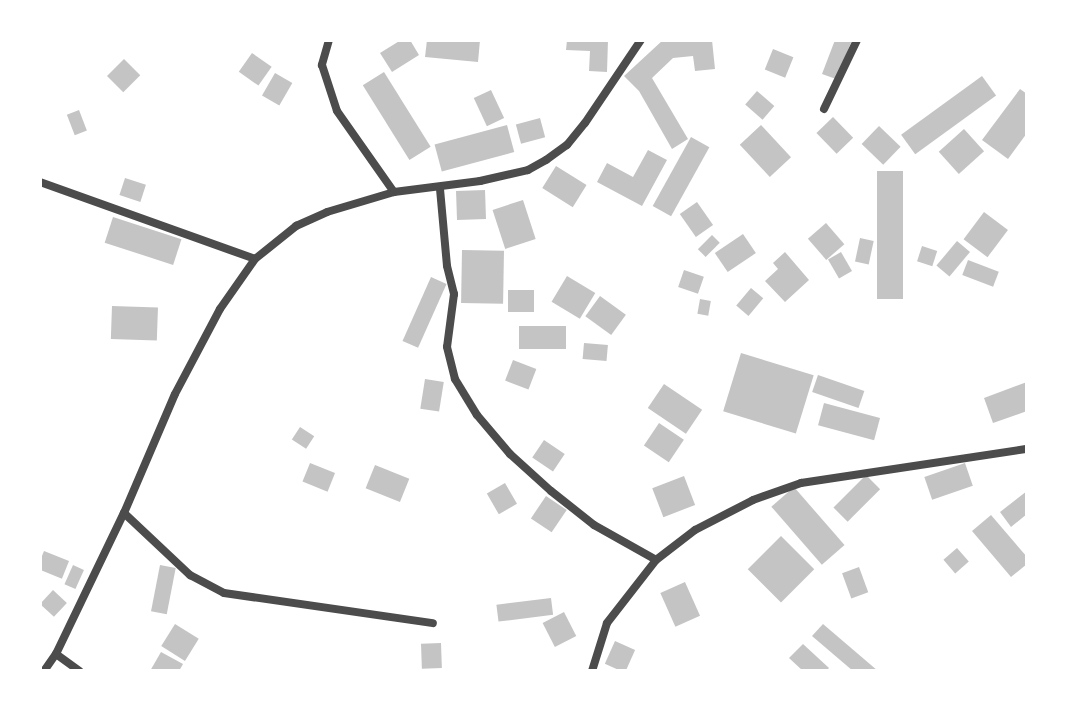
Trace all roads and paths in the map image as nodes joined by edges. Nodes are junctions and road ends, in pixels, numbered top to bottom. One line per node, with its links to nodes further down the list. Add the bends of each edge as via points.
1 (329, 40): 7 (street, via 322,65 337,111)
2 (641, 40): 6 (street, via 567,145 528,170)
3 (857, 40): 4 (street)
4 (824, 109)
5 (40, 182): 8 (street)
6 (440, 189): 7 (street); 11 (street, via 454,294 447,347 455,379 485,425 551,491 594,525)
7 (394, 192): 8 (street, via 296,226)
8 (255, 259): 10 (street, via 199,347)
9 (1027, 449): 11 (street, via 801,483 695,530)
10 (124, 513): 12 (street, via 190,575 224,593); 13 (street)
11 (656, 560): 16 (street, via 607,623)
12 (433, 623)
13 (56, 654): 14 (street); 15 (street)
14 (44, 671)
15 (79, 671)
16 (592, 671)

